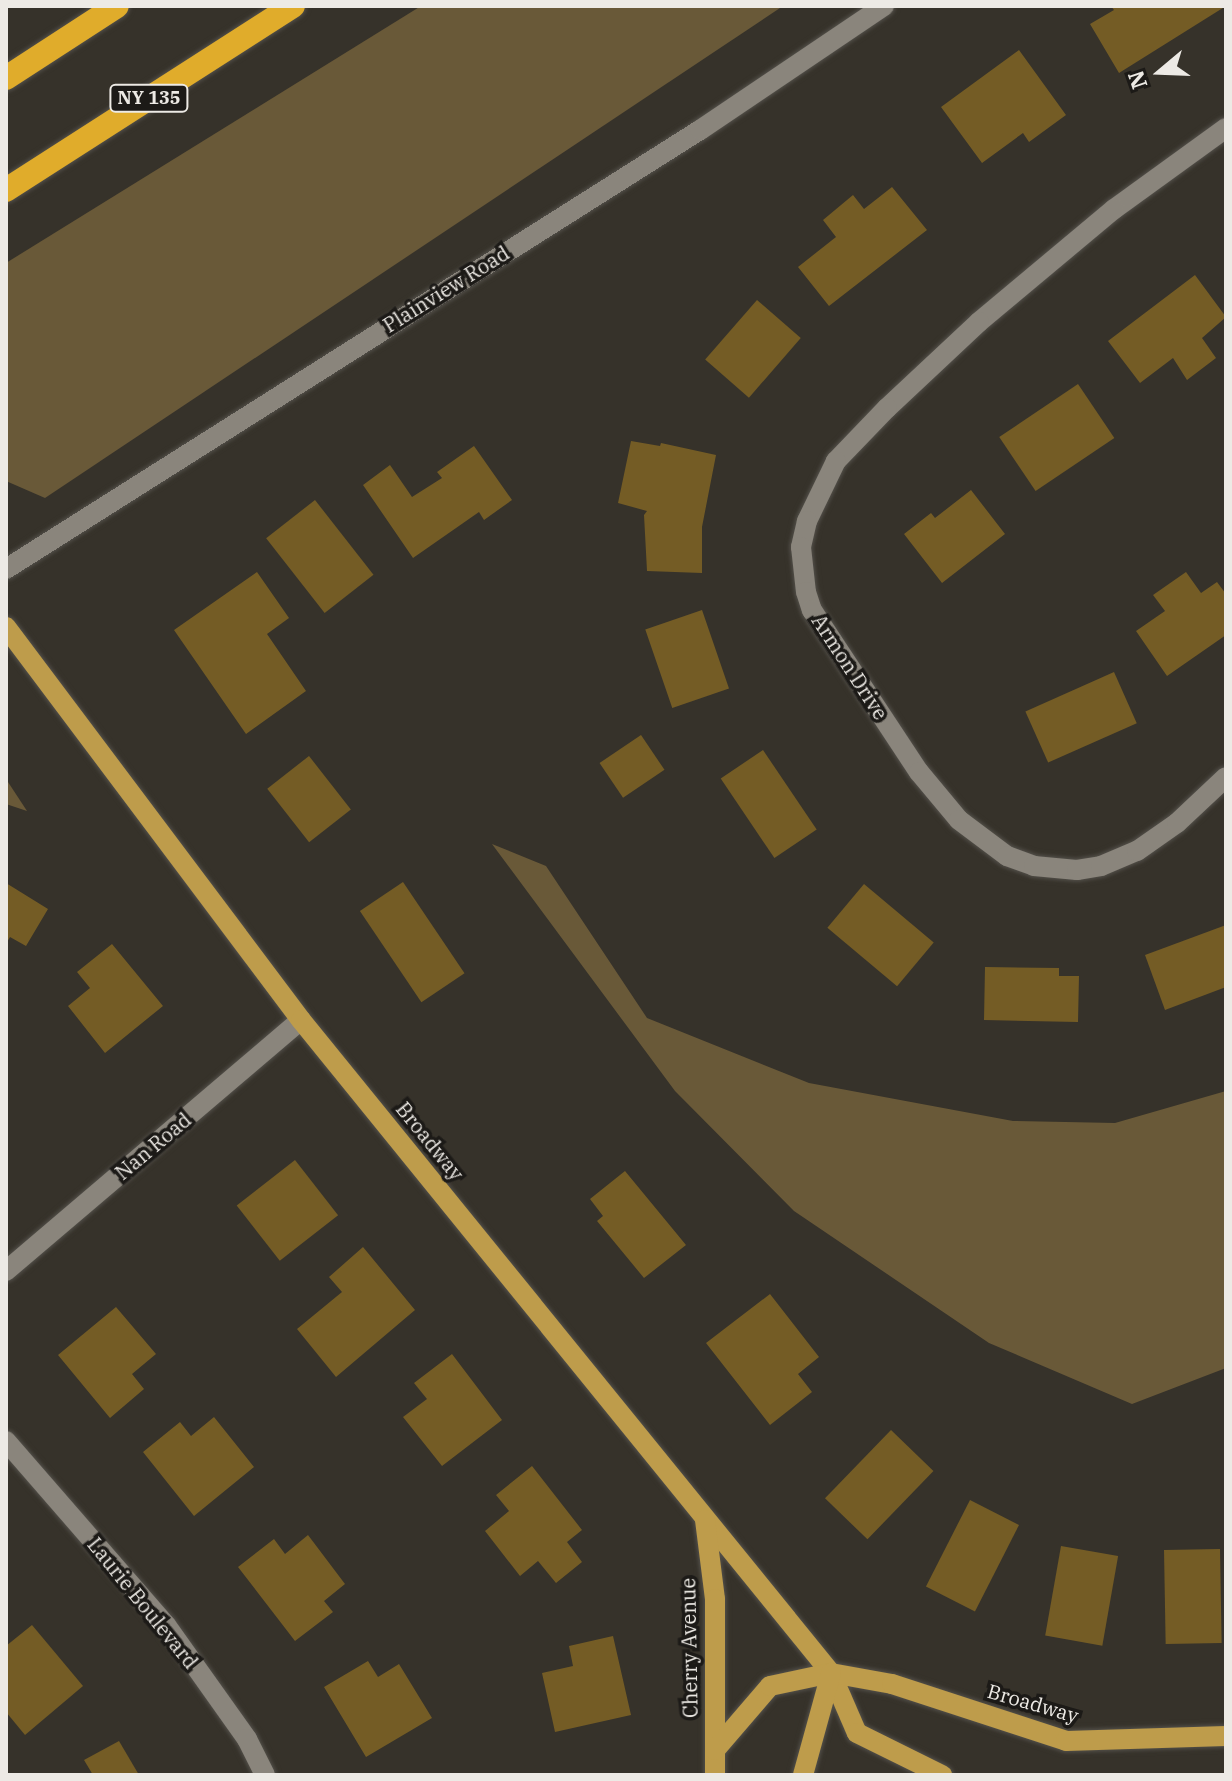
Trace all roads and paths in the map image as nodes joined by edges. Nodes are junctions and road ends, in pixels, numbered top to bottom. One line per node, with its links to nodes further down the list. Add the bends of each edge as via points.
1 (117, 6): 4 (highway)
2 (293, 6): 6 (highway, NY 135)
3 (884, 6): 7 (street, Plainview Road, via 700,130)
4 (6, 78)
5 (1226, 128): 9 (street, Armon Drive, via 1114,209 979,322 887,408 836,461 807,521 801,547 812,610 919,772 959,820 1007,856 1034,866 1101,866 1137,851 1177,823)
6 (6, 190)
7 (6, 569)
8 (6, 627): 10 (main road, Broadway)
9 (1226, 777)
10 (301, 1020): 11 (street, Nan Road); 13 (main road, Broadway)
11 (6, 1271)
12 (6, 1441): 17 (street, Laurie Boulevard, via 166,1625 247,1739)
13 (705, 1520): 14 (main road, Broadway); 16 (main road, Cherry Avenue, via 715,1599)
14 (831, 1673): 15 (main road, Broadway, via 892,1684 1066,1741); 16 (main road, via 770,1686); 19 (main road); 20 (main road, Broadway, via 857,1733)
15 (1226, 1736)
16 (715, 1750): 18 (main road, Cherry Avenue)
17 (265, 1775)
18 (715, 1775)
19 (803, 1775)
20 (942, 1775)

